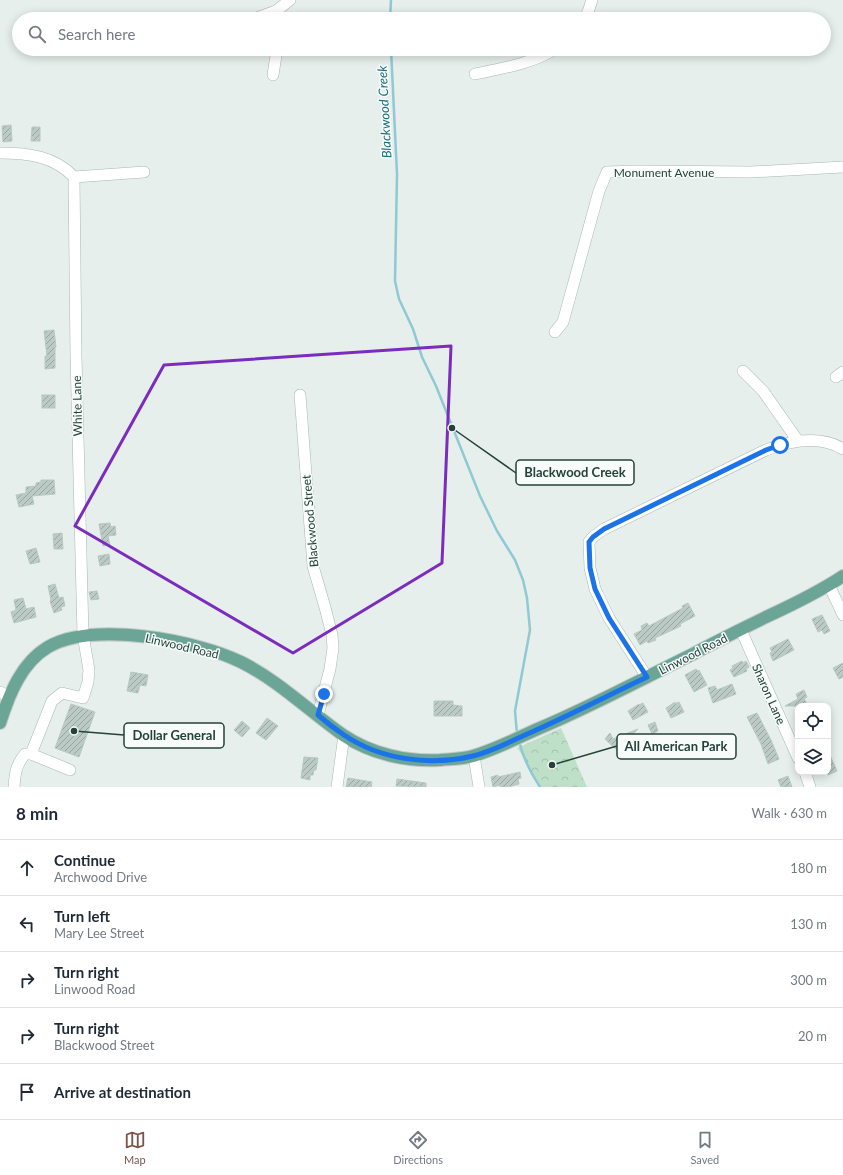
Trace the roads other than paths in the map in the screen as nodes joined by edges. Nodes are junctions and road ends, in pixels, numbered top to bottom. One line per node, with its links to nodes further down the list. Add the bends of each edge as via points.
1 (592, 0): 5 (street)
2 (287, 2): 3 (street); 4 (street)
3 (273, 12)
4 (285, 12)
5 (588, 12)
6 (276, 56): 9 (street)
7 (541, 56): 8 (street)
8 (475, 74)
9 (272, 75)
10 (0, 153): 13 (street, via 39,156 61,165)
11 (843, 167): 14 (street, Monument Avenue, via 751,172 607,172 599,191 563,322)
12 (144, 172): 13 (street)
13 (74, 177): 23 (street, White Lane)
14 (555, 332)
15 (743, 371): 17 (street, via 763,391)
16 (300, 395): 26 (street, Blackwood Street, via 312,566 326,611 333,648)
17 (798, 441): 18 (street, via 818,441); 24 (street, via 766,450 604,529 589,542 595,589 609,618)
18 (843, 449)
19 (843, 576): 20 (main road, Linwood Road)
20 (829, 585): 21 (street); 22 (main road, Linwood Road)
21 (843, 615)
22 (741, 630): 24 (main road, Linwood Road); 29 (street, Sharon Lane)
23 (83, 636): 25 (main road, Linwood Road, via 63,640 48,647 24,669); 26 (main road, Linwood Road, via 103,634 145,637 207,649 239,661 262,674); 30 (street, White Lane, via 89,670 83,698 62,693 52,701)
24 (647, 677): 31 (main road, Linwood Road, via 558,721)
25 (5, 694): 27 (main road, Linwood Road)
26 (318, 715): 28 (main road, Linwood Road)
27 (1, 718)
28 (344, 735): 31 (main road, Linwood Road, via 378,752 408,759 439,760); 35 (street)
29 (795, 751)
30 (31, 754): 32 (street); 34 (street, via 25,754 19,762)
31 (474, 756): 36 (street)
32 (70, 770)
33 (806, 775): 37 (street)
34 (14, 787)
35 (337, 787)
36 (479, 787)
37 (810, 787)

